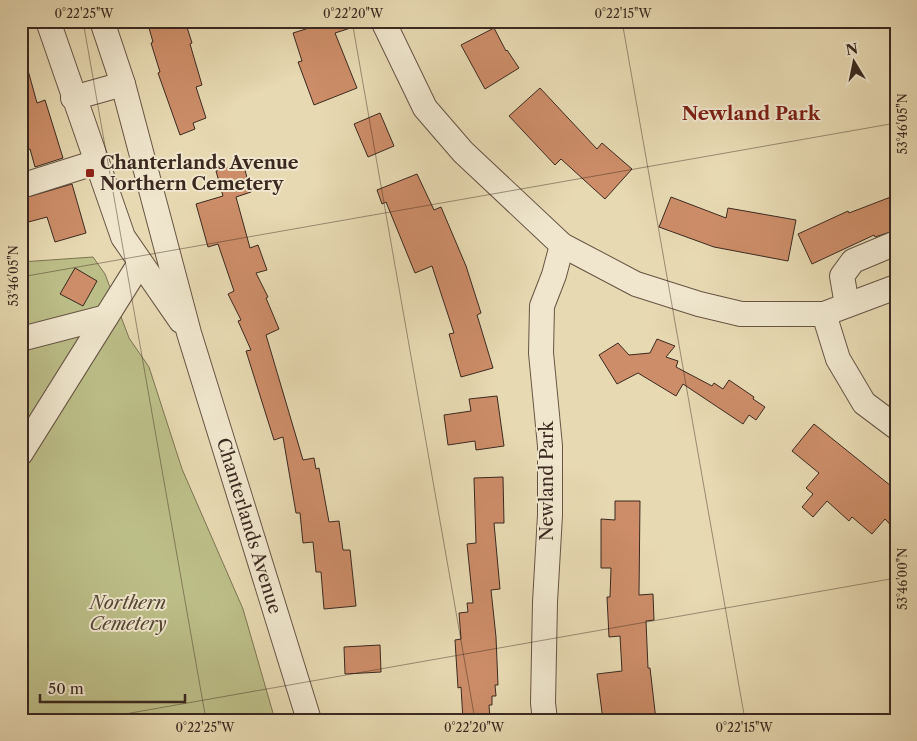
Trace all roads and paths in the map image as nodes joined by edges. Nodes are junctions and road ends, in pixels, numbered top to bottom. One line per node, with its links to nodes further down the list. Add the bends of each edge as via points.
1 (48, 21): 5 (street, Chanterlands Avenue)
2 (102, 21): 4 (street, Chanterlands Avenue)
3 (382, 21): 9 (street, via 425,108 463,152)
4 (123, 84): 5 (street); 15 (street, Chanterlands Avenue)
5 (74, 98): 6 (street, Chanterlands Avenue)
6 (97, 162): 7 (street); 10 (street, Chanterlands Avenue, via 123,237)
7 (21, 186)
8 (896, 243): 12 (street, via 853,261 842,276)
9 (562, 245): 13 (street, via 636,284 699,304 741,314); 20 (street, Newland Park, via 542,306 541,353 550,446 543,685)
10 (140, 263): 14 (street); 15 (street, Chanterlands Avenue)
11 (896, 287): 12 (street)
12 (847, 305): 13 (street)
13 (824, 314): 17 (street, via 838,359 864,403)
14 (106, 317): 16 (street); 18 (street)
15 (189, 333): 19 (street, Chanterlands Avenue)
16 (21, 339)
17 (896, 427)
18 (21, 453)
19 (309, 720)
20 (545, 720)

